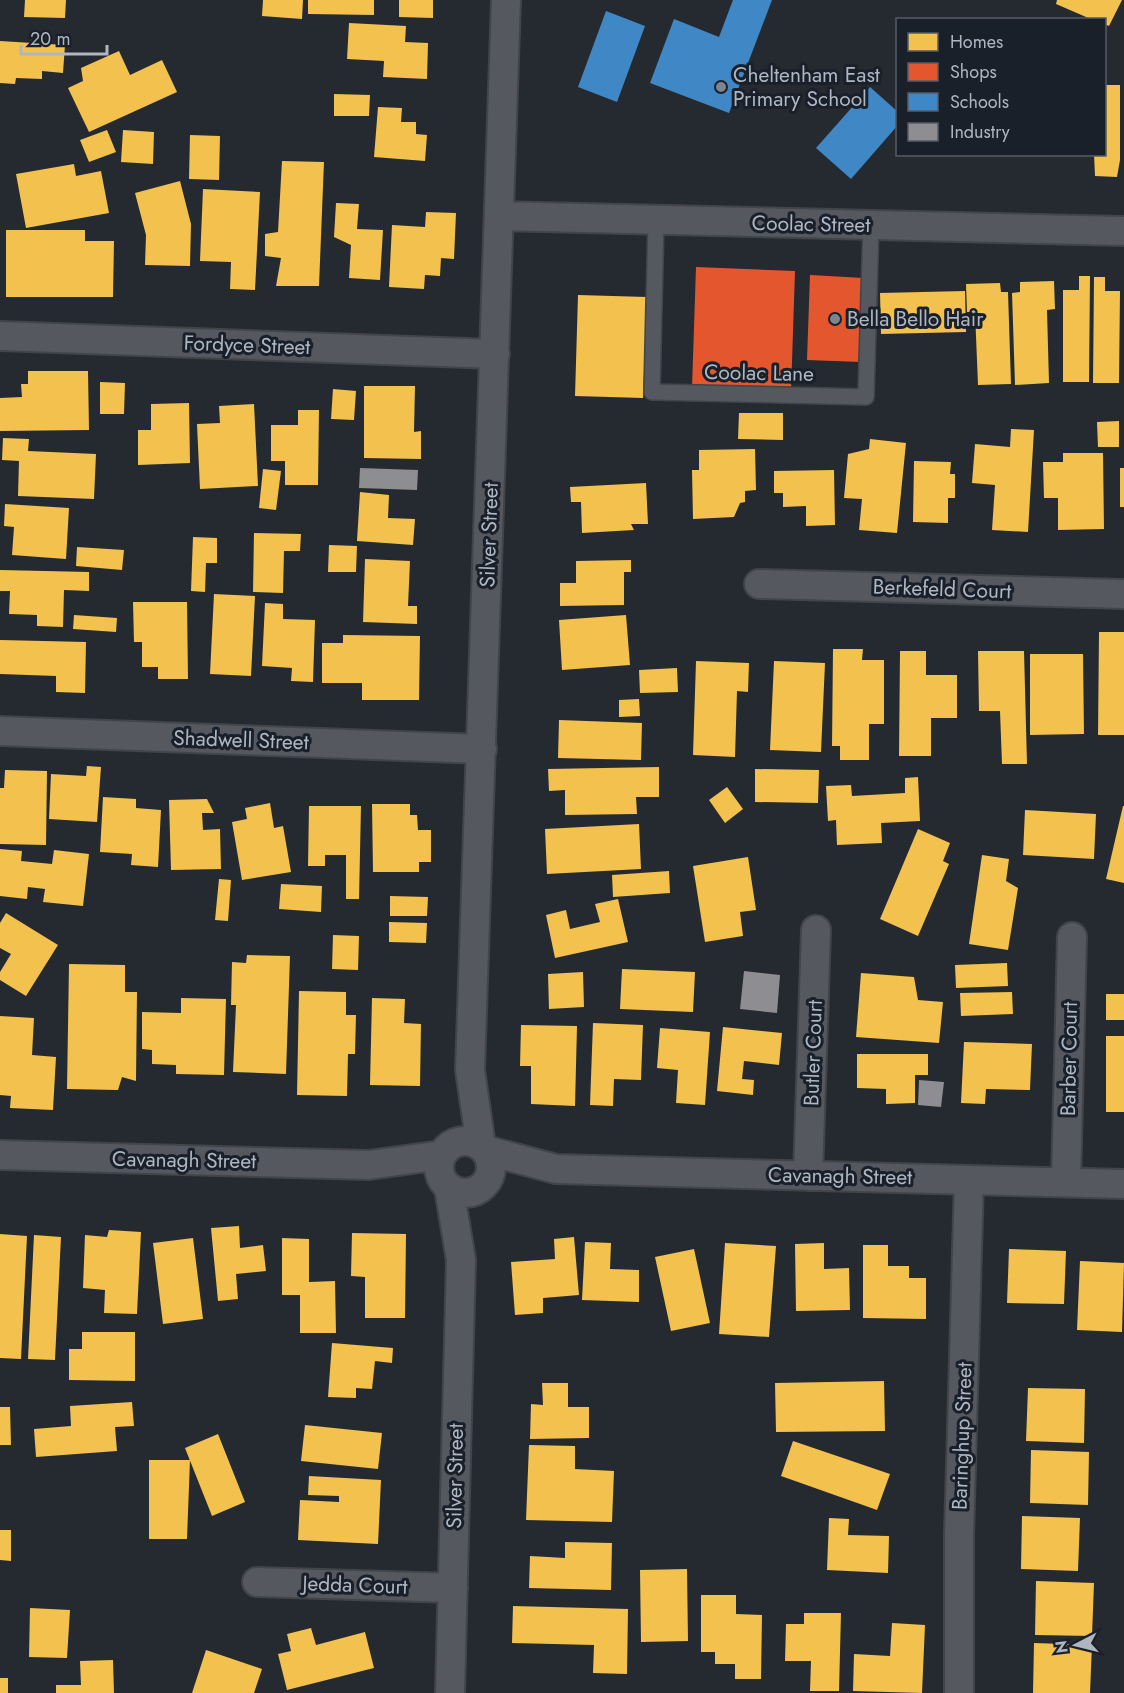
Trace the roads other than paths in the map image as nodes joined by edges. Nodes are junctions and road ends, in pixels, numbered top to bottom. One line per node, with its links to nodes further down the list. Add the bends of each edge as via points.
1 (506, 0): 2 (street, Silver Street)
2 (499, 216): 3 (street, Coolac Street); 7 (street, Silver Street)
3 (656, 220): 4 (street, Coolac Street); 4 (lane, Coolac Lane, via 652,392 866,397)
4 (871, 225): 5 (street, Coolac Street)
5 (1124, 231)
6 (0, 336): 7 (street, Fordyce Street)
7 (495, 354): 11 (street, Silver Street)
8 (759, 584): 9 (street, Berkefeld Court)
9 (1124, 594)
10 (0, 731): 11 (street, Shadwell Street)
11 (482, 748): 14 (street, Silver Street)
12 (816, 930): 20 (street, Butler Court)
13 (1072, 937): 22 (street, Barber Court)
14 (470, 1070): 15 (street, Silver Street); 16 (street, Silver Street)
15 (483, 1148): 16 (street, via 465,1141); 19 (street, Cavanagh Street); 25 (street, via 491,1165)
16 (446, 1150): 18 (street, Cavanagh Street); 24 (street, via 438,1170)
17 (0, 1155): 18 (street, Cavanagh Street)
18 (369, 1165): 24 (street, Cavanagh Street)
19 (556, 1169): 20 (street, Cavanagh Street); 25 (street, Cavanagh Street)
20 (808, 1176): 21 (street, Cavanagh Street)
21 (969, 1180): 22 (street, Cavanagh Street); 30 (street, Baringhup Street)
22 (1066, 1182): 23 (street, Cavanagh Street)
23 (1124, 1184)
24 (447, 1186): 25 (street, via 464,1194); 26 (street, Silver Street)
25 (481, 1188): 26 (street, Silver Street)
26 (461, 1260): 28 (street, Silver Street)
27 (257, 1582): 28 (street, Jedda Court)
28 (453, 1588): 29 (street, Silver Street)
29 (450, 1693)
30 (958, 1693)

